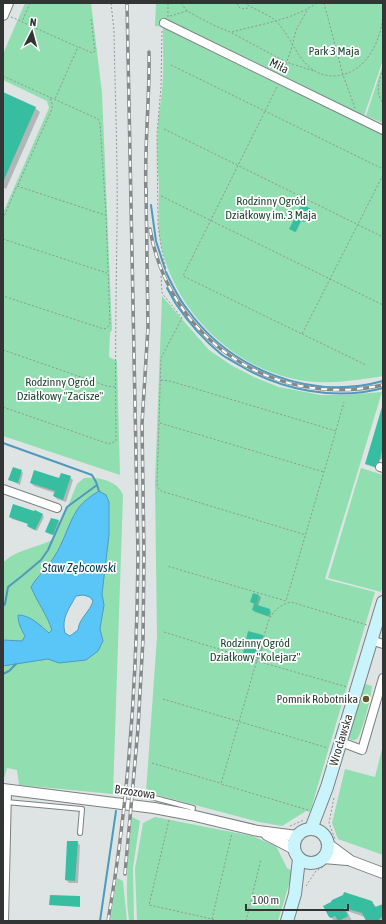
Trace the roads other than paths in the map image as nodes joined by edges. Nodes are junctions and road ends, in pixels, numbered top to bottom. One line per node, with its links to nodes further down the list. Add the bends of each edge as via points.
1 (8, 3): 2 (street)
2 (3, 15)
3 (167, 20): 4 (street, Miła, via 279,82)
4 (383, 130)
5 (3, 489): 6 (street)
6 (57, 508)
7 (383, 602): 8 (main road, Wrocławska)
8 (377, 642): 11 (main road, Wrocławska)
9 (383, 678): 10 (street)
10 (382, 687): 11 (street, via 362,750)
11 (341, 742): 16 (main road, Wrocławska)
12 (5, 790): 14 (street, Brzozowa); 15 (street, Brzozowa, via 118,803)
13 (151, 797): 15 (lane, via 193,808)
14 (6, 802): 18 (lane, via 82,809); 27 (street, Brzozowa)
15 (191, 815): 17 (street, Brzozowa)
16 (312, 827): 19 (main road); 20 (main road, via 324,836)
17 (258, 831): 19 (street, Brzozowa); 21 (street, Brzozowa)
18 (80, 833)
19 (297, 836): 21 (main road)
20 (328, 844): 22 (street); 23 (main road)
21 (296, 854): 24 (main road); 26 (main road)
22 (351, 861): 23 (street); 25 (street)
23 (325, 862): 24 (main road)
24 (312, 864): 26 (main road)
25 (383, 873)
26 (300, 891): 28 (main road)
27 (4, 921)
28 (287, 921)

